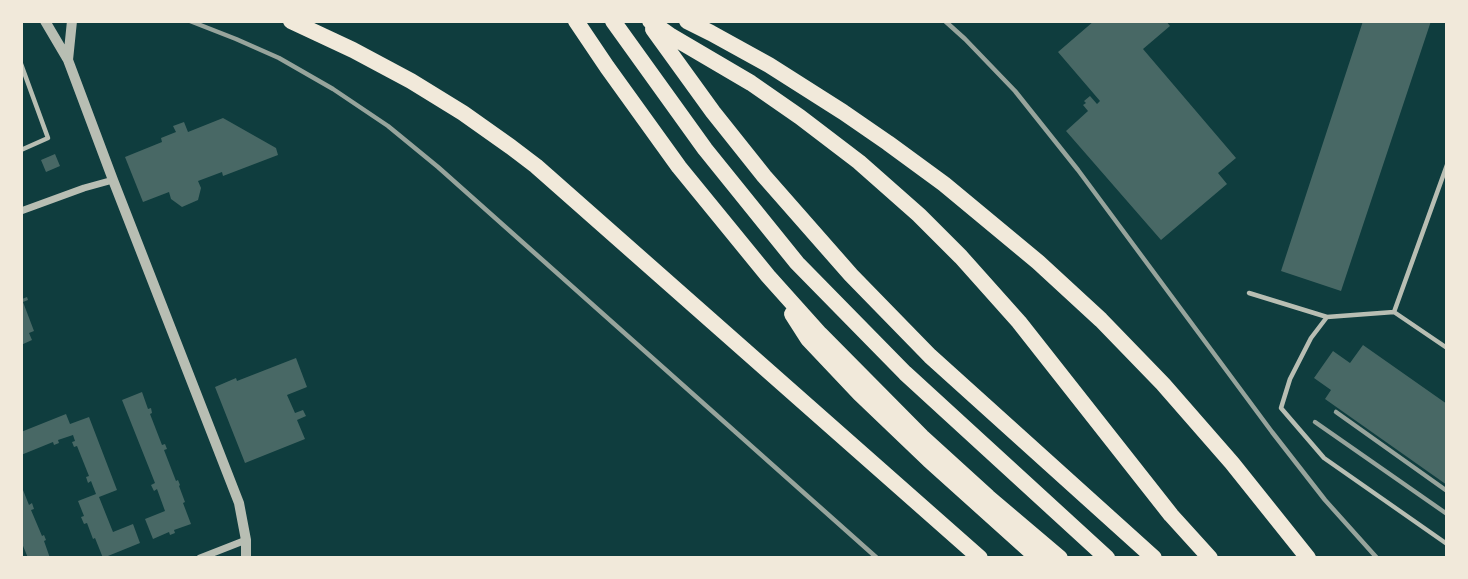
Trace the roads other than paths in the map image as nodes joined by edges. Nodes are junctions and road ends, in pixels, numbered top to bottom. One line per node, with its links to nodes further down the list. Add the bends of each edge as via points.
1 (45, 21): 8 (street)
2 (72, 21): 8 (street)
3 (291, 21): 23 (highway, via 411,81 528,160)
4 (576, 21): 14 (highway, via 679,167)
5 (613, 21): 26 (highway, via 737,191 797,263 905,373)
6 (649, 21): 27 (highway, via 764,176 886,311); 28 (highway, via 800,117 919,215 1019,322)
7 (687, 21): 29 (highway, via 804,87 888,143 1038,262 1163,384)
8 (68, 60): 12 (street)
9 (21, 64): 10 (lane, via 48,138)
10 (21, 150)
11 (1447, 165): 16 (lane)
12 (113, 180): 13 (street); 19 (street, via 239,503)
13 (21, 211)
14 (768, 276): 24 (highway, via 808,340 912,444); 25 (highway, via 922,437)
15 (1249, 293): 17 (lane)
16 (1394, 312): 17 (lane); 18 (lane)
17 (1327, 317): 20 (lane, via 1290,379 1281,408 1324,458)
18 (1447, 348)
19 (246, 540): 21 (street); 22 (street)
20 (1447, 544)
21 (200, 558)
22 (246, 558)
23 (981, 558)
24 (1038, 558)
25 (1060, 558)
26 (1107, 558)
27 (1154, 558)
28 (1210, 558)
29 (1308, 558)

